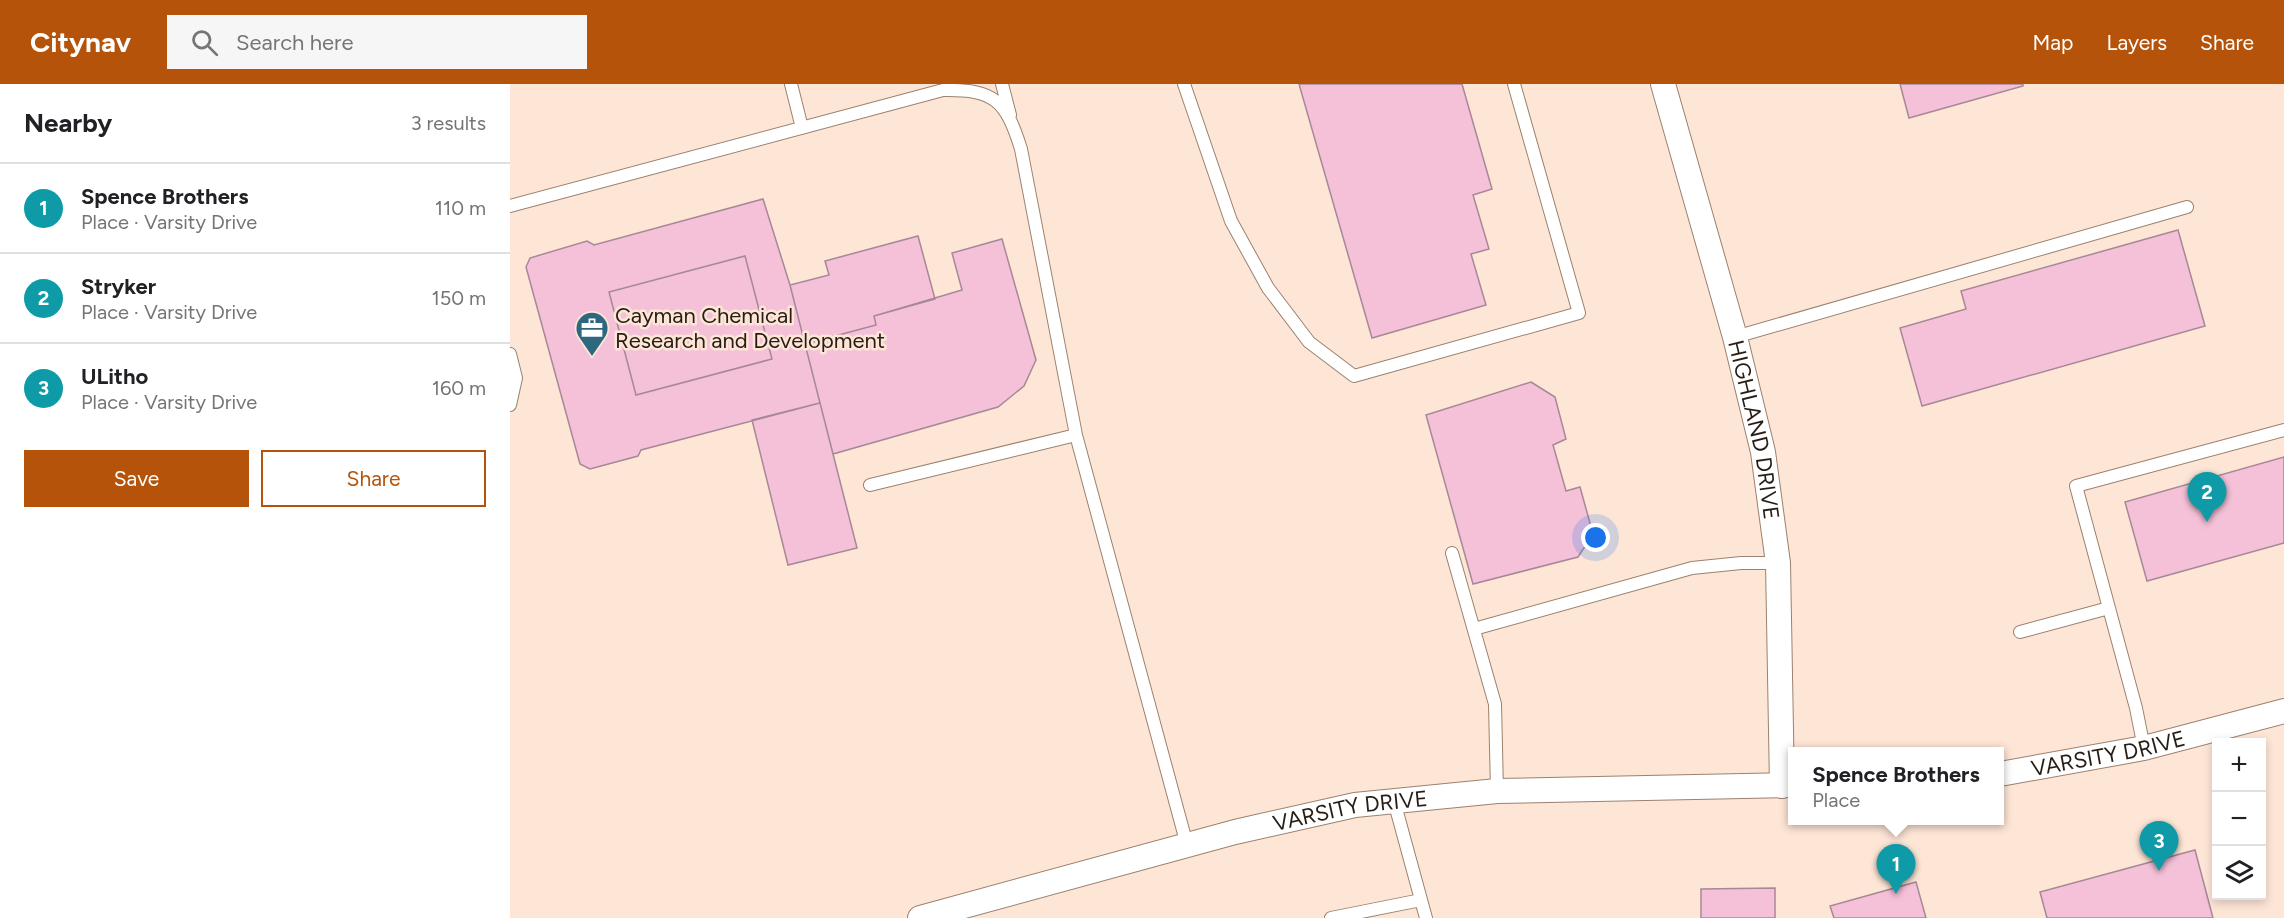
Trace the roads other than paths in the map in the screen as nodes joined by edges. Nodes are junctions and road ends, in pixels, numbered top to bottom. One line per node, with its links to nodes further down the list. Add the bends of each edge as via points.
1 (791, 84): 7 (lane)
2 (1002, 84): 6 (lane)
3 (1184, 84): 4 (lane, via 1231,221 1268,288 1309,342 1354,376 1579,313)
4 (1514, 84)
5 (1663, 84): 10 (street, HIGHLAND DRIVE)
6 (1011, 119): 7 (lane, via 994,98 969,89 943,90); 14 (lane, via 1021,149)
7 (802, 128): 8 (lane)
8 (510, 206)
9 (2187, 207): 10 (lane)
10 (1735, 337): 17 (street, HIGHLAND DRIVE, via 1763,453)
11 (510, 354): 12 (lane, via 516,378)
12 (510, 405)
13 (2284, 430): 18 (lane, via 2076,486)
14 (1076, 435): 15 (lane); 27 (lane)
15 (870, 485)
16 (1452, 553): 19 (lane)
17 (1778, 563): 19 (lane, via 1692,568); 24 (street, HIGHLAND DRIVE)
18 (2109, 608): 20 (lane); 22 (lane)
19 (1474, 629): 25 (lane, via 1495,704)
20 (2020, 632)
21 (2284, 711): 22 (street, VARSITY DRIVE)
22 (2144, 748): 23 (street, VARSITY DRIVE)
23 (2004, 773)
24 (1787, 785): 25 (street, VARSITY DRIVE)
25 (1497, 790): 26 (street, VARSITY DRIVE)
26 (1394, 801): 27 (street, VARSITY DRIVE, via 1356,805); 28 (lane)
27 (1187, 845): 29 (street, VARSITY DRIVE)
28 (1421, 900): 30 (lane); 31 (lane)
29 (920, 918)
30 (1330, 918)
31 (1426, 918)

